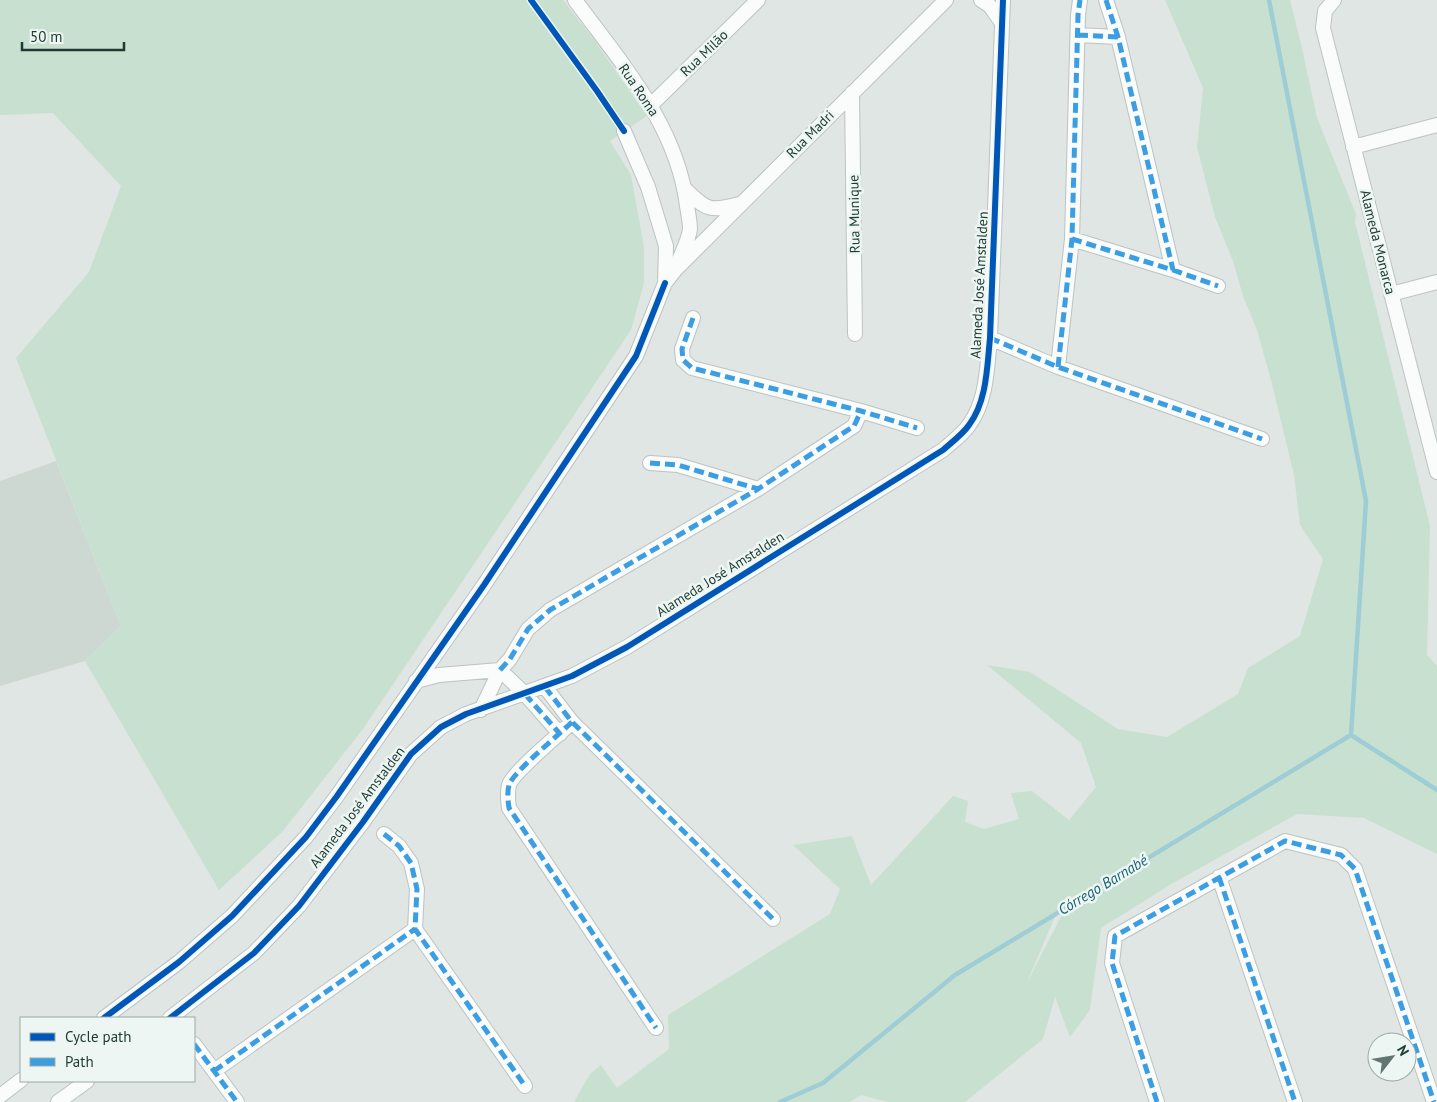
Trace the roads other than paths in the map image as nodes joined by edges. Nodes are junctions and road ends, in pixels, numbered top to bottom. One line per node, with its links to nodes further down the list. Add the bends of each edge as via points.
1 (575, 0): 13 (street, Rua Roma)
2 (758, 0): 13 (street, Rua Milão)
3 (946, 0): 12 (street, Rua Madri)
4 (981, 0): 9 (street, via 990,6)
5 (1003, 0): 9 (street, Alameda José Amstalden)
6 (1080, 0): 10 (street)
7 (1106, 0): 11 (street)
8 (1334, 0): 16 (street, Alameda Monarca, via 1324,12 1323,28)
9 (1002, 23): 28 (street, Alameda José Amstalden)
10 (1078, 35): 11 (street); 19 (street)
11 (1118, 36): 21 (street)
12 (852, 93): 18 (street, Rua Madri); 27 (street, Rua Munique)
13 (650, 105): 17 (street, Rua Roma, via 671,145)
14 (1437, 126): 16 (street)
15 (624, 131): 23 (street, via 663,233)
16 (1353, 147): 25 (street, Alameda Monarca)
17 (685, 189): 18 (street, via 710,209); 20 (street, Rua Roma, via 690,230)
18 (741, 203): 20 (street, Rua Madri)
19 (1072, 239): 21 (street); 29 (street)
20 (676, 269): 23 (street)
21 (1174, 270): 24 (street)
22 (1437, 282): 25 (street)
23 (665, 283): 38 (street, via 636,356)
24 (1218, 286)
25 (1391, 294): 33 (street, Alameda Monarca)
26 (693, 318): 30 (street, via 682,350 683,360 692,368)
27 (855, 334)
28 (990, 338): 29 (street); 39 (street, Alameda José Amstalden, via 981,404 969,426 943,450 627,646)
29 (1058, 367): 32 (street)
30 (861, 411): 31 (street); 36 (street, via 854,426)
31 (917, 428)
32 (1262, 440)
33 (1433, 440): 35 (street, Alameda Monarca)
34 (650, 463): 36 (street, via 678,465)
35 (1437, 472)
36 (758, 489): 37 (street, via 550,610 528,629)
37 (500, 670): 38 (street, via 439,675); 40 (street); 41 (street)
38 (416, 681): 48 (street, via 306,838 232,916 179,962)
39 (545, 687): 40 (street, Alameda José Amstalden); 42 (street)
40 (525, 694): 41 (street, Alameda José Amstalden); 43 (street)
41 (481, 710): 49 (street, Alameda José Amstalden, via 440,727 411,754 299,906 254,953)
42 (572, 722): 43 (street); 46 (street)
43 (560, 734): 50 (street, via 509,783 509,808)
44 (384, 834): 47 (street, via 399,846 411,863 417,889)
45 (1219, 877): 59 (street, via 1114,936 1112,963); 60 (street); 61 (street, via 1285,841 1341,855 1355,869)
46 (773, 919)
47 (415, 930): 52 (street); 55 (street)
48 (105, 1017)
49 (174, 1017)
50 (656, 1028)
51 (195, 1045): 52 (street)
52 (214, 1071): 58 (street)
53 (20, 1081): 56 (street)
54 (86, 1082): 57 (street)
55 (525, 1086)
56 (0, 1096)
57 (58, 1102)
58 (237, 1102)
59 (1157, 1102)
60 (1295, 1102)
61 (1434, 1102)

